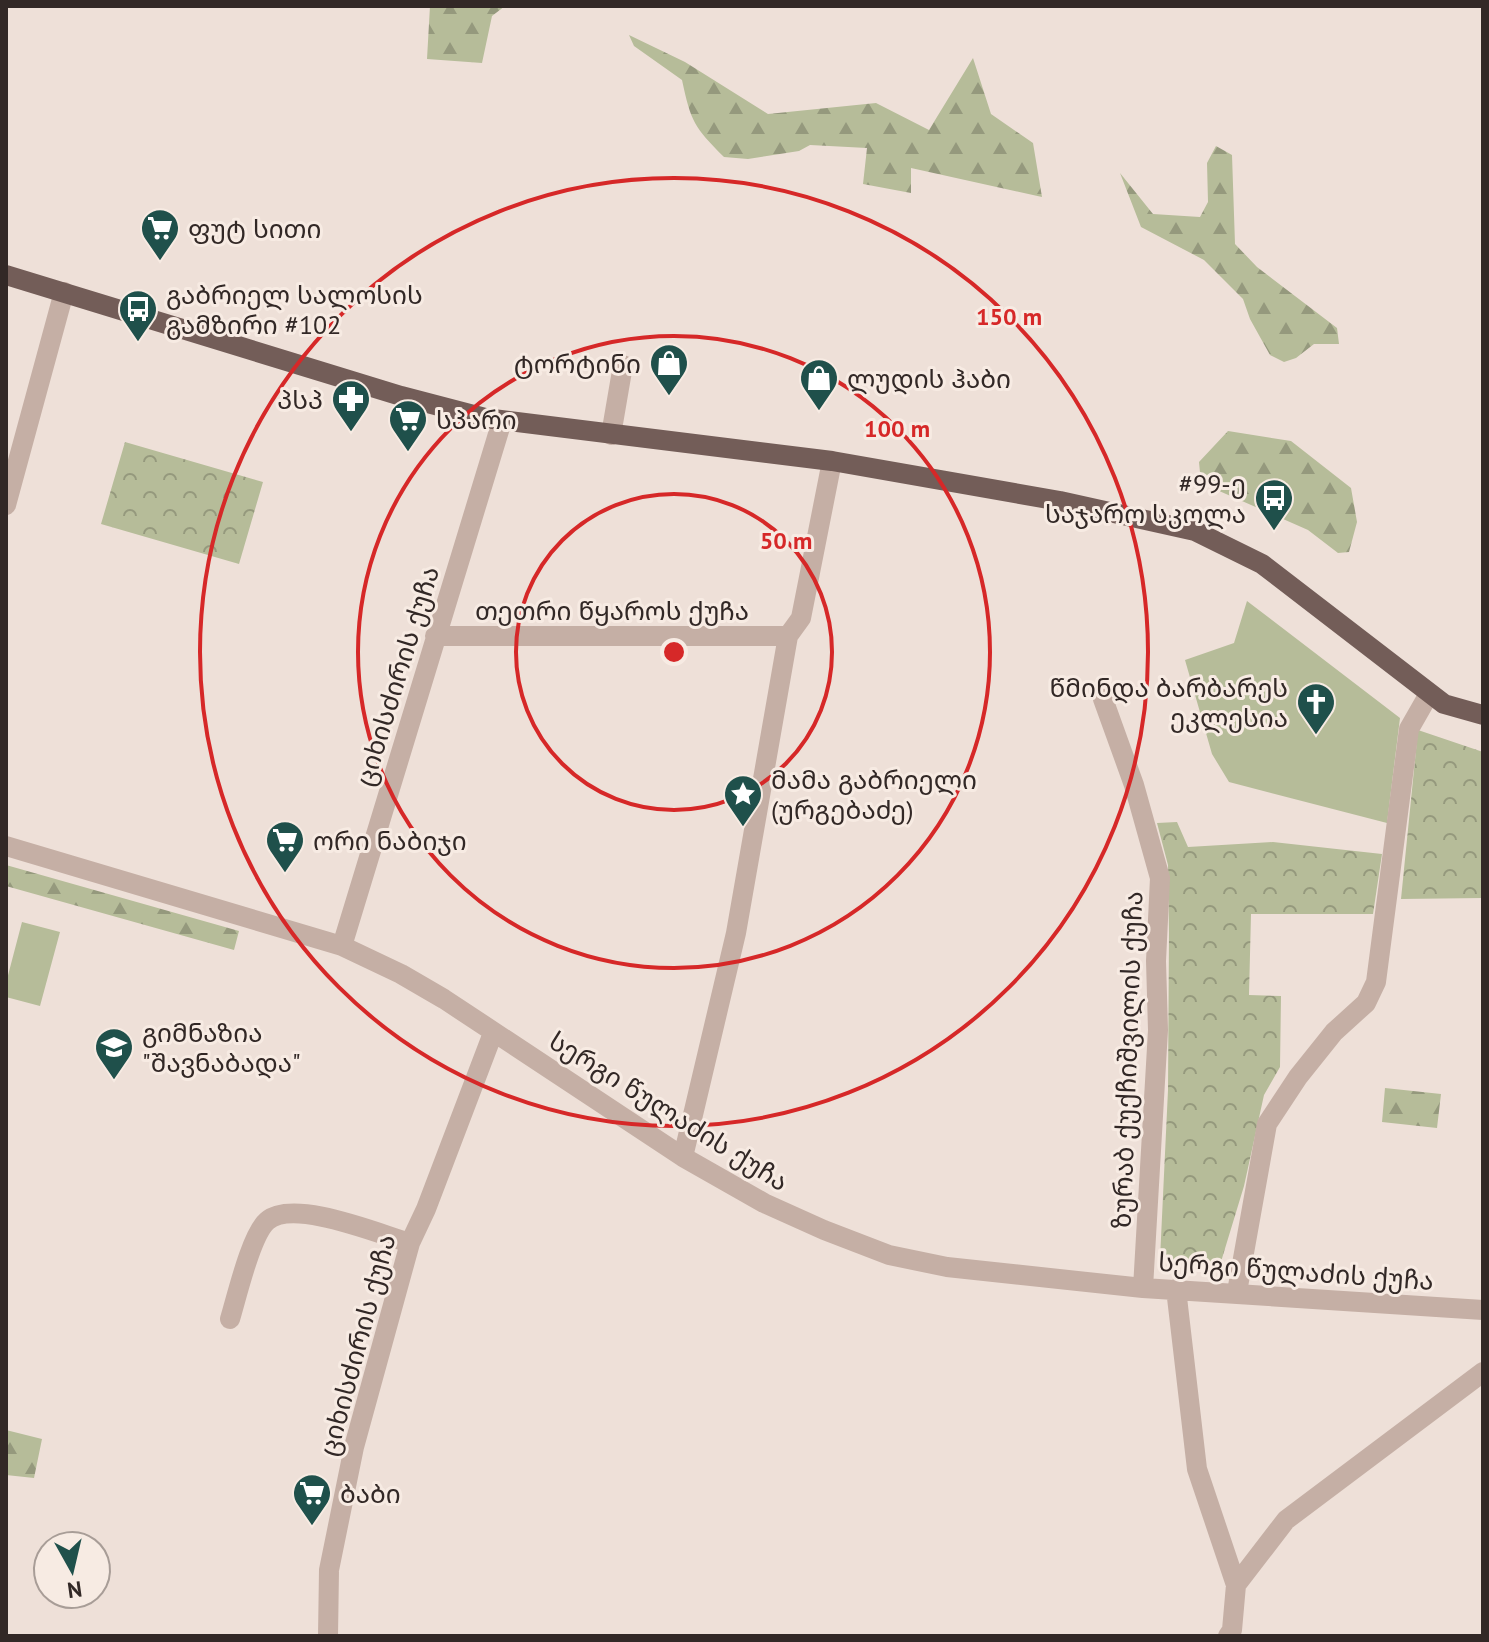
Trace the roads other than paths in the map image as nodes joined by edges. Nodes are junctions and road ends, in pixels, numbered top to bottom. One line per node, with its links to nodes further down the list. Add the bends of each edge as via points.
1 (6, 275): 2 (main road)
2 (64, 292): 4 (main road, via 401,396); 7 (street)
3 (623, 365): 5 (street)
4 (502, 421): 5 (main road); 8 (street, ციხისძირის ქუჩა)
5 (611, 435): 6 (main road)
6 (832, 461): 9 (street, via 801,618); 10 (main road, via 1195,531 1262,564)
7 (6, 505)
8 (435, 636): 9 (street, თეთრი წყაროს ქუჩა); 14 (street, ციხისძირის ქუჩა)
9 (788, 636): 16 (street, via 736,933)
10 (1429, 694): 12 (main road); 20 (street, via 1409,729 1376,982 1366,1003 1334,1032 1267,1124)
11 (1103, 699): 18 (street, ზურაბ ქუქჩიშვილის ქუჩა, via 1160,878 1158,1030)
12 (1483, 715)
13 (6, 846): 14 (street, სერგი წულაძის ქუჩა)
14 (342, 946): 15 (street, სერგი წულაძის ქუჩა, via 423,986)
15 (493, 1033): 16 (street, სერგი წულაძის ქუჩა); 17 (street, ციხისძირის ქუჩა)
16 (683, 1157): 18 (street, სერგი წულაძის ქუჩა, via 764,1203 889,1255 947,1267)
17 (410, 1243): 22 (street, via 323,1217 286,1212 267,1221 255,1239); 25 (street, ციხისძირის ქუჩა, via 354,1447 329,1570)
18 (1143, 1288): 19 (street, სერგი წულაძის ქუჩა)
19 (1176, 1289): 20 (street, სერგი წულაძის ქუჩა); 24 (street, via 1197,1469)
20 (1237, 1292): 21 (street, სერგი წულაძის ქუჩა)
21 (1483, 1310)
22 (230, 1319)
23 (1483, 1372): 24 (street, via 1286,1520)
24 (1236, 1585): 26 (street)
25 (328, 1636)
26 (1228, 1636)

